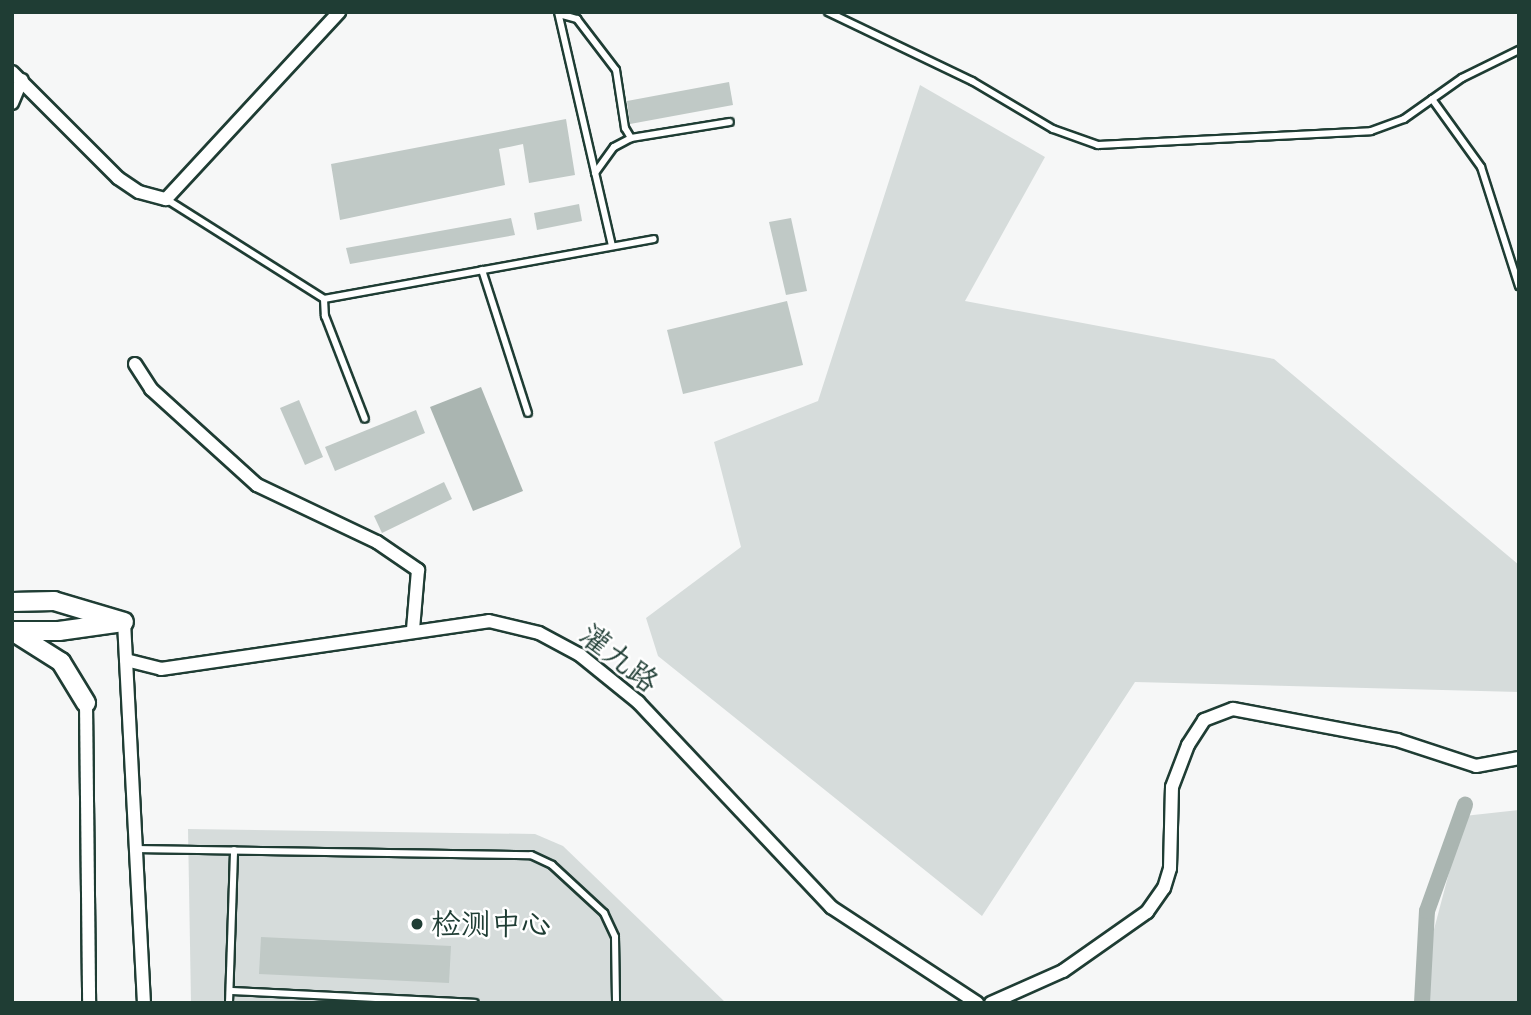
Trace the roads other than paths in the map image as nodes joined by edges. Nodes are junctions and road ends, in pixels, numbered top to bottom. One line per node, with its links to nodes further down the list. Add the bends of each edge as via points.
1 (340, 12): 11 (street)
2 (828, 12): 6 (lane, via 972,82 1053,129 1098,145 1371,131 1404,119)
3 (558, 13): 9 (lane, via 577,19 616,70 625,128); 10 (lane)
4 (1519, 50): 6 (lane, via 1462,78)
5 (17, 76): 7 (street); 11 (street, via 118,178 139,192)
6 (1432, 99): 15 (lane, via 1481,167)
7 (12, 103)
8 (730, 122): 9 (lane)
9 (632, 138): 10 (lane, via 614,147)
10 (595, 173): 13 (lane)
11 (166, 199): 16 (lane)
12 (654, 239): 13 (lane)
13 (611, 246): 14 (lane)
14 (482, 270): 16 (lane); 18 (lane)
15 (1519, 286)
16 (324, 299): 19 (lane, via 325,316)
17 (135, 364): 22 (street, via 151,389 257,485 377,542 418,570)
18 (528, 413)
19 (365, 419)
20 (12, 601): 21 (street, via 54,601)
21 (124, 622): 23 (street, via 60,631); 24 (street)
22 (413, 629): 24 (street, 灌九路, via 161,669); 35 (street, 灌九路, via 489,621 539,633 580,655 638,702 831,907)
23 (12, 631): 25 (street, via 61,662)
24 (126, 660): 27 (street)
25 (86, 704): 30 (street)
26 (1519, 758): 36 (street, via 1476,766 1397,740 1233,709 1204,720 1188,745 1172,787 1170,868 1164,888 1147,912 1063,971)
27 (135, 849): 28 (lane); 31 (street)
28 (234, 850): 29 (lane); 34 (lane, via 531,855 552,865 604,913 615,937)
29 (230, 991): 32 (lane); 33 (lane)
30 (89, 1003)
31 (144, 1003)
32 (229, 1003)
33 (475, 1003)
34 (616, 1003)
35 (977, 1003)
36 (991, 1003)

